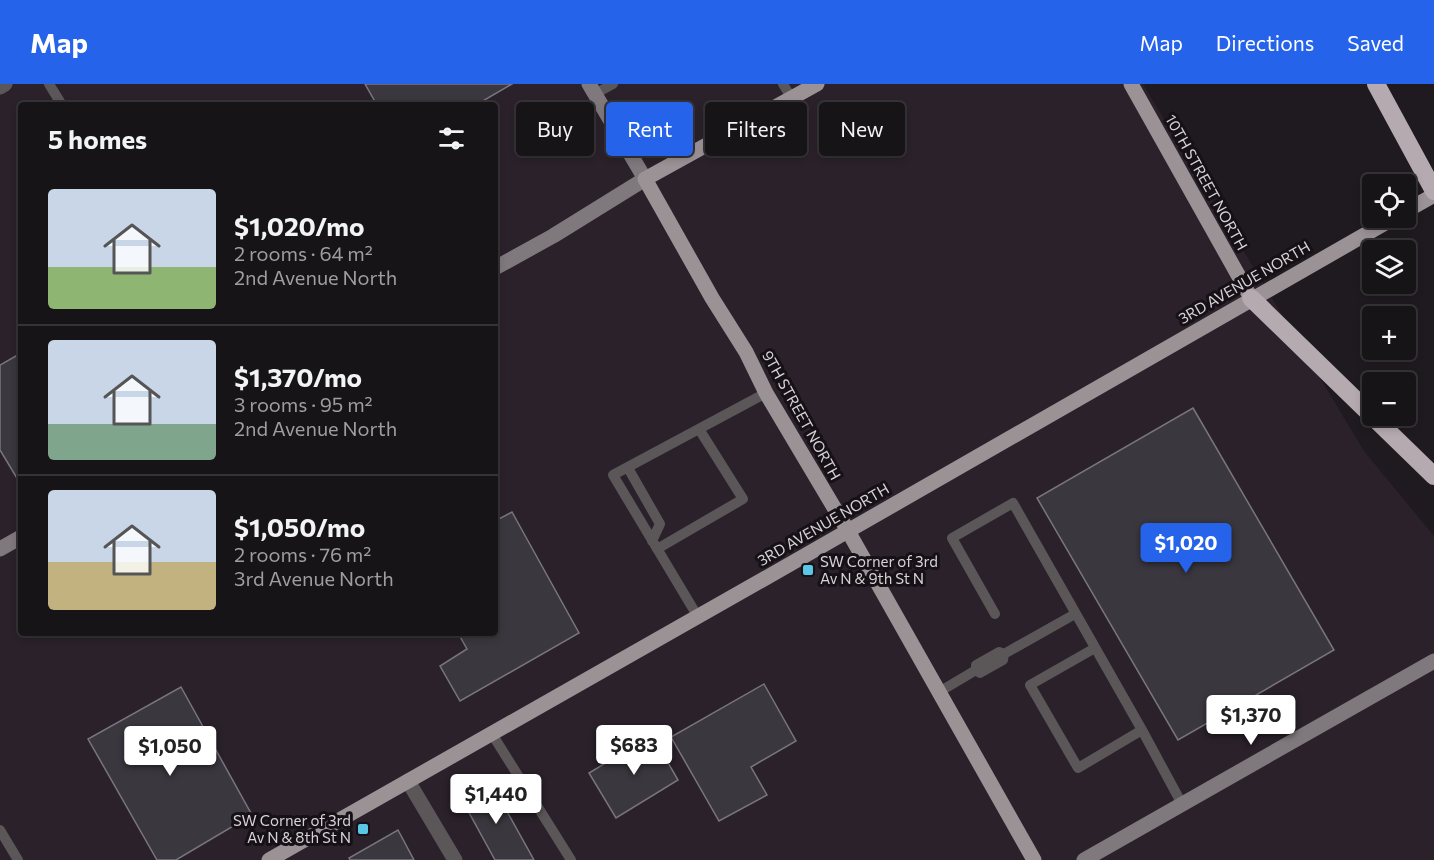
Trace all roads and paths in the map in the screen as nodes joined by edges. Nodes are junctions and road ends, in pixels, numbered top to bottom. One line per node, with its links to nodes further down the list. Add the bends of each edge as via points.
1 (5, 84): 8 (street)
2 (49, 84): 11 (lane)
3 (613, 84): 9 (lane)
4 (783, 84): 10 (lane)
5 (817, 84): 10 (main road)
6 (1131, 84): 17 (main road, 10TH STREET NORTH)
7 (1376, 84): 13 (highway)
8 (0, 87)
9 (592, 89): 12 (main road, 9TH STREET NORTH)
10 (792, 99): 12 (main road)
11 (60, 102)
12 (645, 178): 16 (main road); 18 (main road, 9TH STREET NORTH)
13 (1434, 193): 14 (main road)
14 (1416, 205)
15 (1376, 228): 17 (main road, 3RD AVENUE NORTH)
16 (498, 266)
17 (1251, 298): 21 (highway); 22 (main road, 3RD AVENUE NORTH)
18 (766, 393): 19 (lane); 22 (main road, 9TH STREET NORTH)
19 (699, 429): 20 (lane); 24 (lane, via 743,499)
20 (628, 468): 24 (lane, via 660,524); 24 (lane, via 613,475)
21 (1434, 476)
22 (848, 531): 28 (main road, 3RD AVENUE NORTH); 31 (main road, 9TH STREET NORTH)
23 (18, 539): 25 (main road)
24 (655, 545): 28 (lane)
25 (0, 549)
26 (995, 614): 27 (lane, via 952,538 1013,503)
27 (1076, 614): 29 (lane); 31 (lane, via 1004,654 1003,660 980,673 976,670)
28 (698, 617): 33 (main road, 3RD AVENUE NORTH)
29 (1095, 648): 32 (lane); 32 (lane, via 1030,685 1078,768)
30 (1434, 661): 35 (main road)
31 (939, 692): 41 (main road, 9TH STREET NORTH)
32 (1142, 730): 35 (lane)
33 (492, 734): 34 (main road, 3RD AVENUE NORTH); 40 (lane)
34 (408, 781): 38 (main road, 3RD AVENUE NORTH); 39 (street)
35 (1182, 804): 42 (main road)
36 (0, 830): 37 (lane)
37 (18, 860)
38 (269, 860)
39 (455, 860)
40 (571, 860)
41 (1034, 860)
42 (1084, 860)

